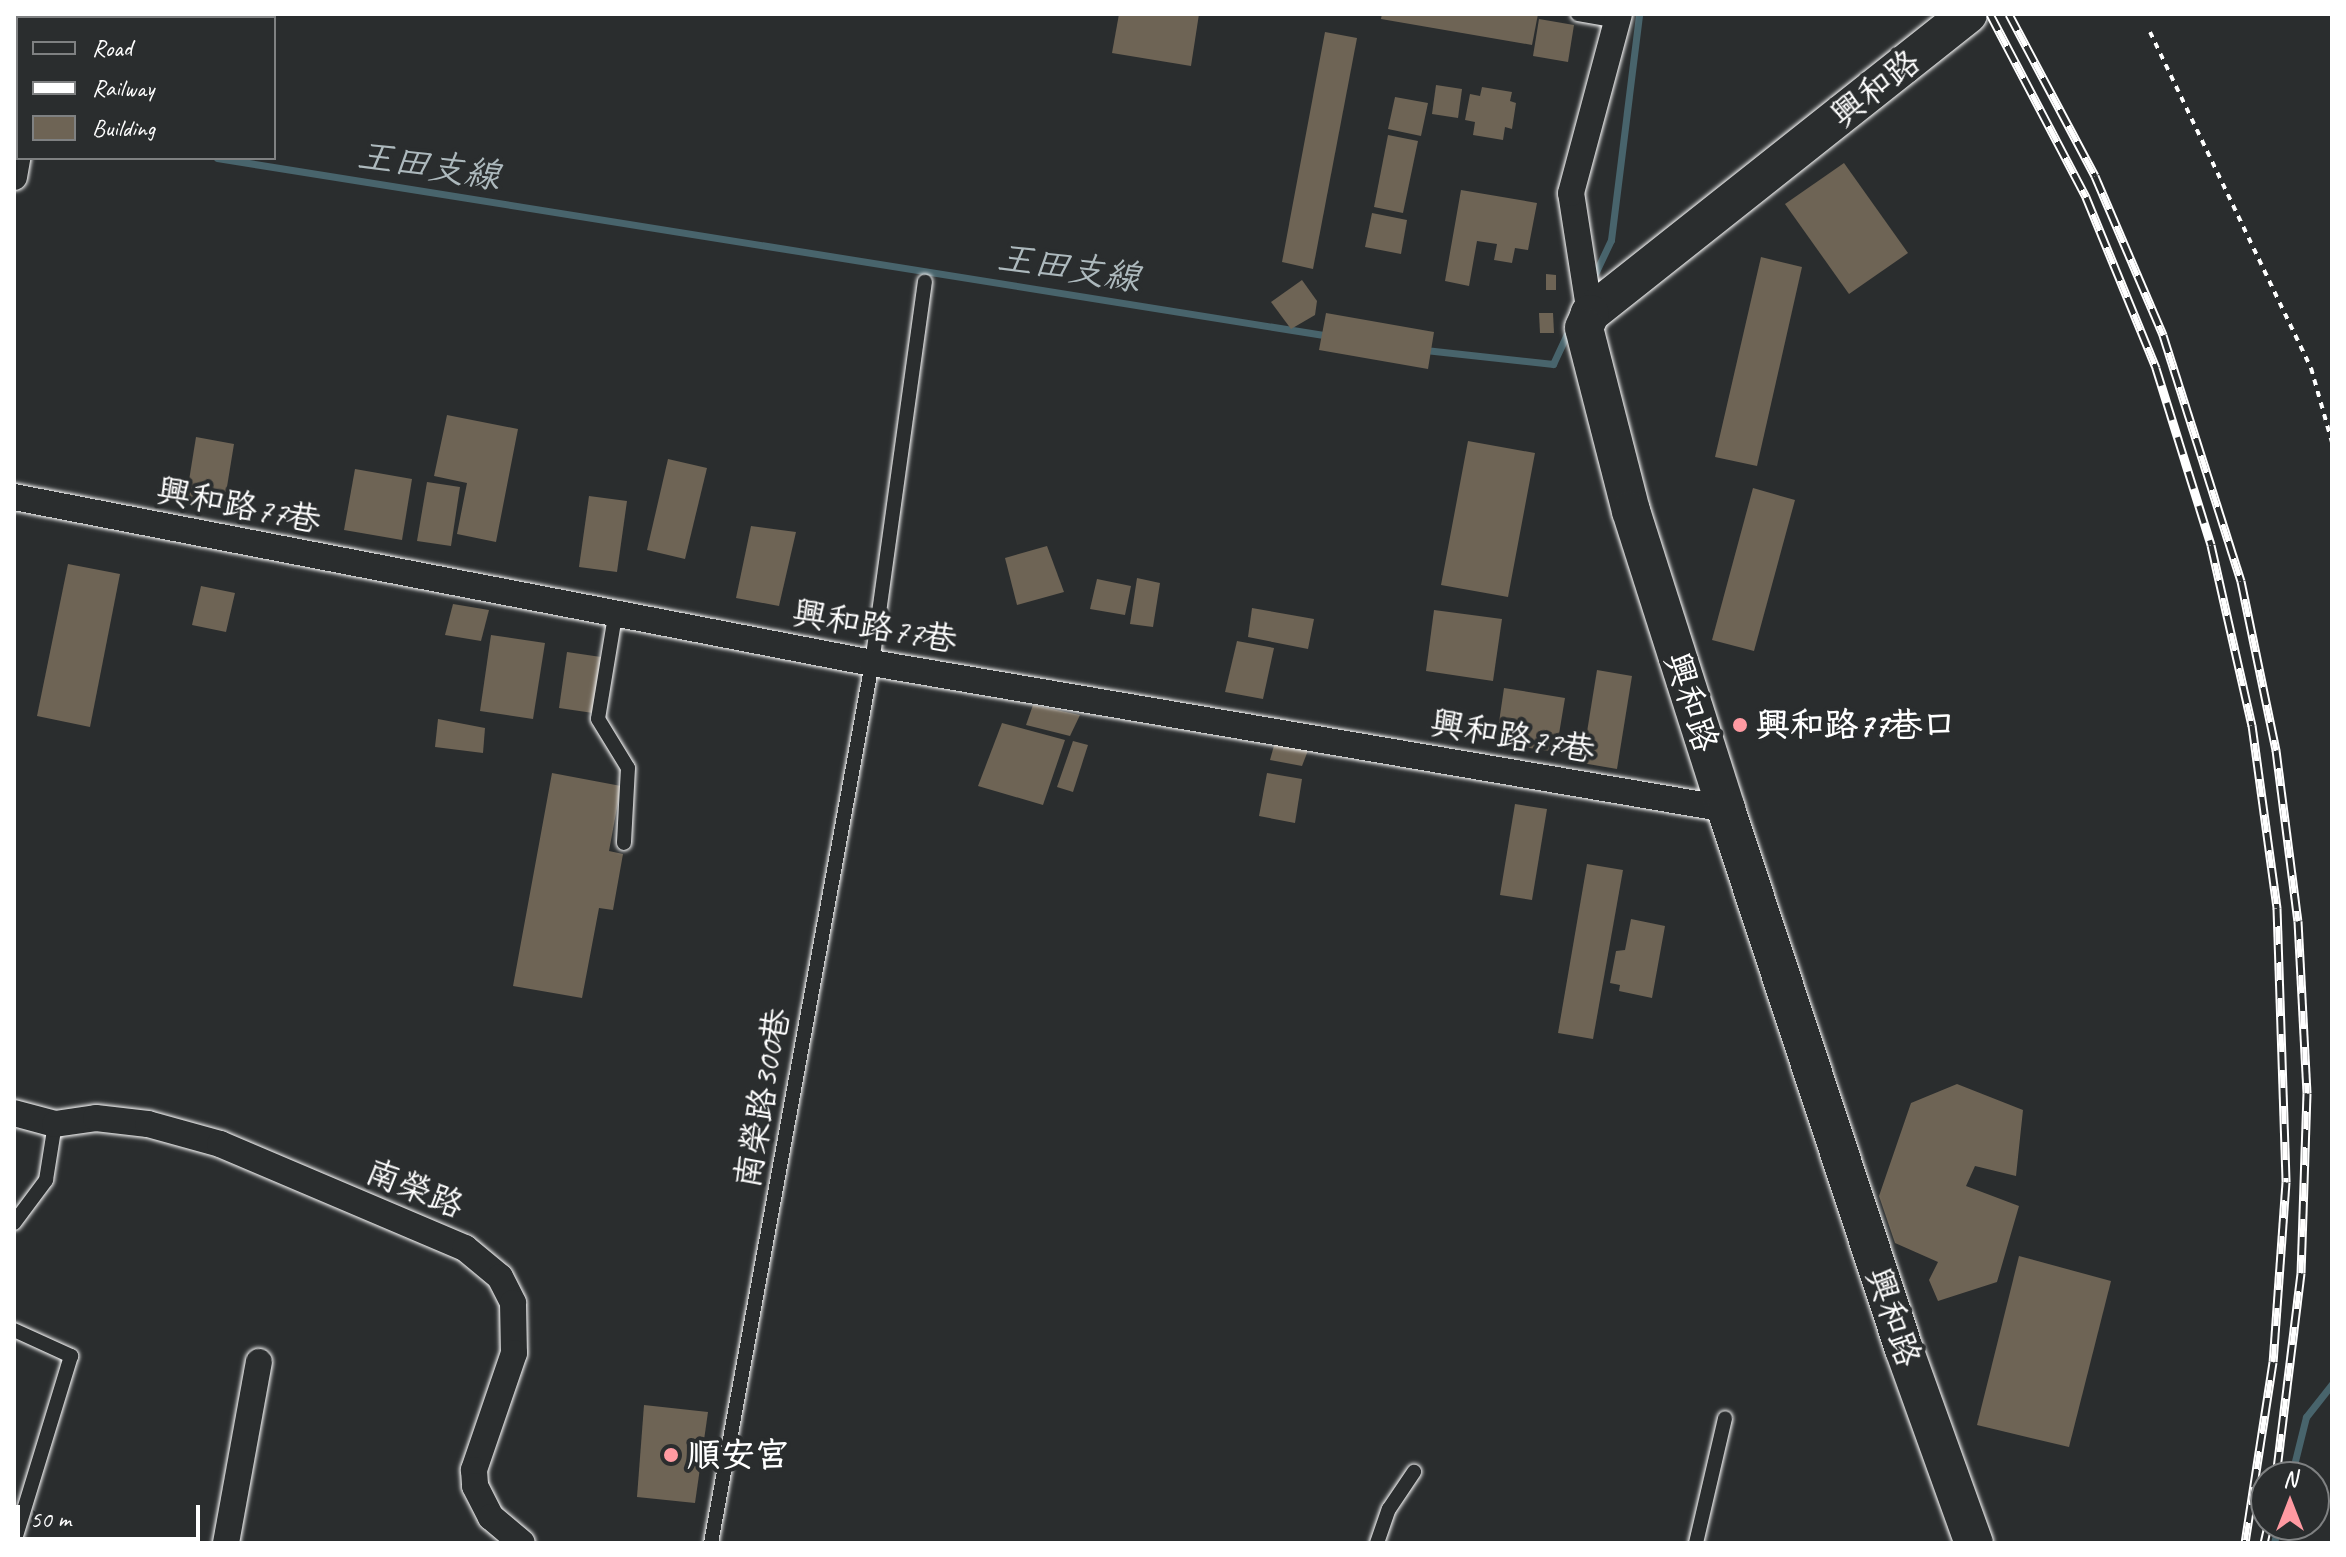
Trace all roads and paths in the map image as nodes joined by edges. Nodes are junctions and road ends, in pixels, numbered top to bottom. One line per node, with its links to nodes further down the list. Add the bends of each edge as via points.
1 (1578, 14): 3 (lane)
2 (1968, 14): 6 (street, 興和路)
3 (1618, 18): 6 (street, via 1571,193)
4 (2150, 32): 7 (path, via 2311,368)
5 (925, 282): 10 (lane, 南榮路300巷)
6 (1590, 313): 11 (street, 興和路, via 1585,346 1631,511)
7 (2332, 442)
8 (14, 497): 9 (street, 興和路77巷)
9 (615, 616): 10 (street, 興和路77巷); 12 (lane, via 598,719 628,768)
10 (872, 663): 11 (street, 興和路77巷); 23 (lane, 南榮路300巷)
11 (1726, 809): 26 (street, 興和路, via 1904,1349)
12 (624, 843)
13 (14, 1113): 14 (street, 南榮路)
14 (55, 1124): 15 (lane, via 46,1180); 22 (street, 南榮路, via 96,1118 148,1124 220,1144 465,1248 500,1277 515,1314 514,1353 481,1439 475,1486 491,1517)
15 (14, 1223)
16 (14, 1330): 20 (lane, via 71,1356)
17 (259, 1362): 21 (street)
18 (1725, 1418): 25 (lane)
19 (1414, 1472): 24 (lane, via 1389,1509)
20 (14, 1542)
21 (226, 1543)
22 (522, 1543)
23 (711, 1543)
24 (1377, 1543)
25 (1696, 1543)
26 (1974, 1543)

